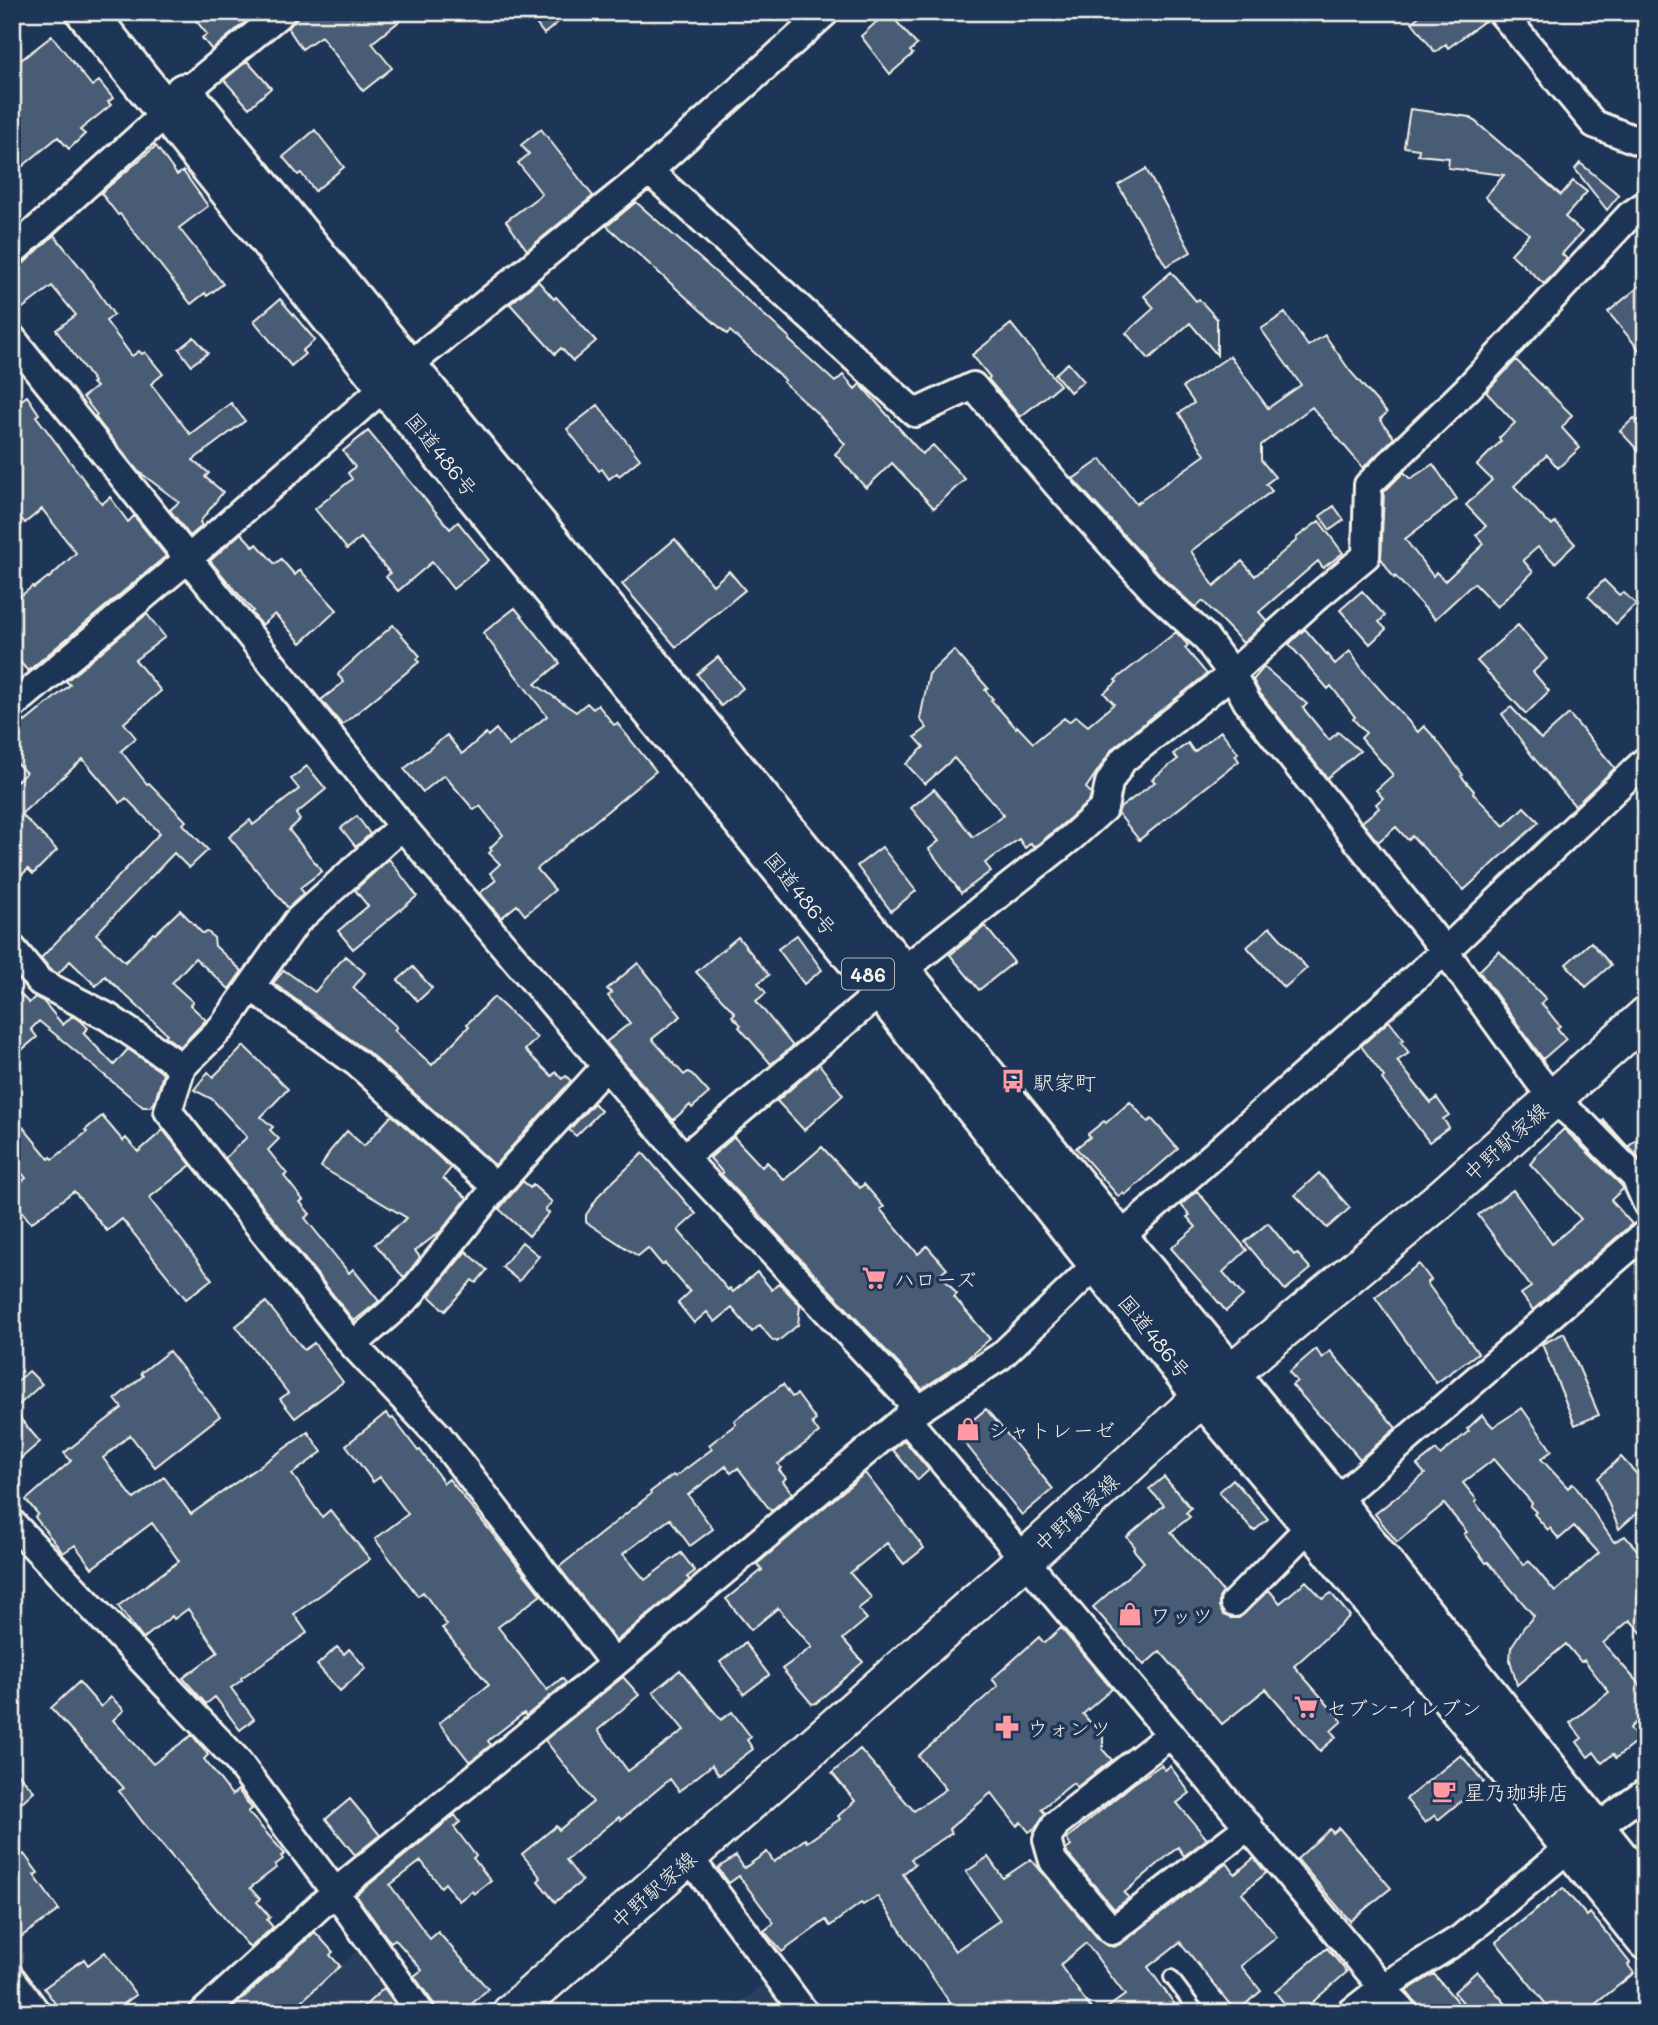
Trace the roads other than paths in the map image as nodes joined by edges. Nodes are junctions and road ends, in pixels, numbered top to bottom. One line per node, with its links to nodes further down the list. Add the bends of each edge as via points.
1 (86, 12): 6 (highway, 国道486号 / 486)
2 (119, 12): 6 (highway, 国道486号 / 486)
3 (282, 12): 6 (street)
4 (826, 12): 8 (street)
5 (1501, 12): 7 (street, via 1594,124)
6 (175, 103): 10 (street); 12 (highway, 国道486号 / 486)
7 (1646, 144)
8 (649, 171): 12 (street); 14 (street, via 915,413 973,386 1146,582 1205,637)
9 (1646, 204): 14 (street, via 1630,215 1468,388 1368,485 1366,556)
10 (12, 252)
11 (12, 338): 13 (street)
12 (397, 377): 13 (street); 20 (highway, 国道486号 / 486)
13 (188, 559): 15 (street); 17 (street)
14 (1232, 674): 19 (street, via 1247,702); 20 (street, via 1123,760 1109,783 1104,808 1072,837)
15 (12, 706)
16 (1646, 760): 19 (street)
17 (402, 826): 21 (street, via 297,921); 23 (street)
18 (12, 948): 24 (street, via 40,982 108,1017)
19 (1446, 951): 25 (street); 30 (street)
20 (892, 981): 26 (street); 30 (highway, 国道486号 / 486)
21 (251, 987): 24 (street, via 223,1026); 27 (street, via 358,1064)
22 (1646, 1016): 25 (main road, 中野駅家線)
23 (606, 1066): 26 (street); 27 (street)
24 (182, 1068): 31 (street, via 168,1111)
25 (1553, 1099): 28 (street, via 1635,1178); 32 (main road, 中野駅家線)
26 (684, 1158): 33 (street, via 915,1404)
27 (496, 1187): 31 (street, via 409,1296)
28 (1646, 1202)
29 (1646, 1233): 34 (street)
30 (1108, 1252): 32 (highway, 国道486号 / 486); 33 (street, via 1001,1356)
31 (353, 1345): 38 (street, via 439,1436)
32 (1217, 1385): 34 (highway, 国道486号 / 486); 36 (main road, 中野駅家線)
33 (906, 1418): 36 (street); 38 (street)
34 (1322, 1513): 37 (street); 42 (highway, 国道486号 / 486)
35 (12, 1523): 44 (street, via 236,1759)
36 (1026, 1558): 39 (street); 43 (main road, 中野駅家線)
37 (1234, 1603)
38 (614, 1664): 44 (street)
39 (1171, 1734): 41 (street); 41 (street, via 1056,1824 1047,1840 1053,1861 1112,1931)
40 (1646, 1792): 42 (street)
41 (1248, 1826): 49 (street)
42 (1583, 1838): 45 (highway, 国道486号 / 486); 46 (highway, 国道486号 / 486); 49 (street, via 1461,1938)
43 (689, 1857): 53 (main road, 中野駅家線); 54 (street)
44 (335, 1892): 51 (street); 52 (street)
45 (1646, 1892)
46 (1646, 1940)
47 (1171, 1977): 55 (lane)
48 (12, 1979): 50 (street)
49 (1383, 1987): 56 (street); 57 (street)
50 (37, 2013)
51 (203, 2013)
52 (421, 2013)
53 (511, 2013)
54 (805, 2013)
55 (1198, 2013)
56 (1350, 2013)
57 (1404, 2013)

